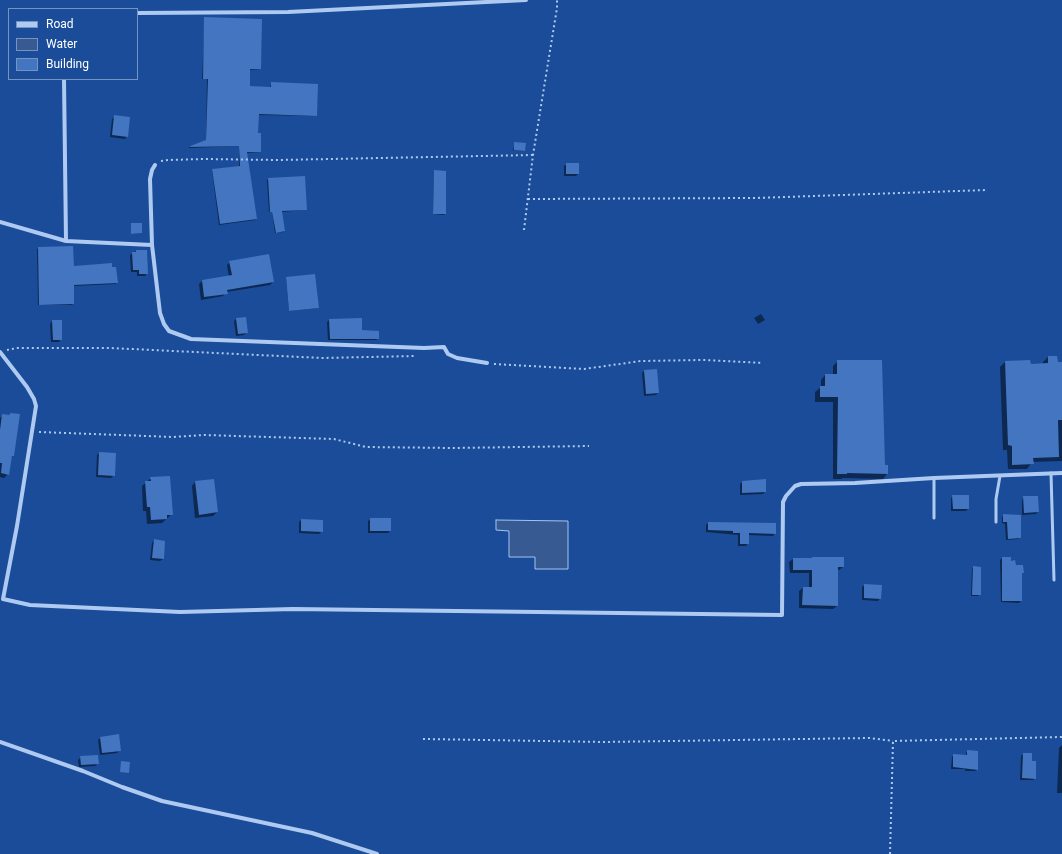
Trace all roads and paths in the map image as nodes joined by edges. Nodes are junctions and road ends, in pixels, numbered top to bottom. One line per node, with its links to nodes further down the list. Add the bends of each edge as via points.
1 (526, 0): 3 (street, via 288,12)
2 (557, 0): 5 (path)
3 (138, 13)
4 (64, 80): 11 (street)
5 (533, 155): 6 (path, via 279,160 173,159 160,161); 8 (path)
6 (155, 165): 12 (street, via 150,179)
7 (987, 190): 8 (path, via 756,198)
8 (528, 199): 10 (path)
9 (0, 222): 11 (street)
10 (524, 230)
11 (66, 241): 12 (street)
12 (152, 245): 13 (street, via 160,313 169,331 191,339)
13 (424, 348): 14 (path, via 417,356 322,358 110,348); 16 (street, via 444,347 448,354 457,358)
14 (6, 350)
15 (0, 352): 18 (street, via 34,399 36,406)
16 (487, 363): 17 (path, via 584,369 641,361 703,360)
17 (763, 363)
18 (32, 432): 19 (path, via 334,439 366,447); 23 (street, via 3,600 30,605 180,612 293,609 782,615 783,502 795,486)
19 (589, 446)
20 (1051, 473): 21 (street); 22 (street); 26 (lane)
21 (1062, 473)
22 (1000, 476): 23 (street); 25 (lane)
23 (934, 478): 24 (lane)
24 (934, 518)
25 (996, 522)
26 (1054, 580)
27 (1062, 737): 29 (path)
28 (423, 739): 29 (path, via 604,742 869,738)
29 (893, 741): 32 (path)
30 (0, 742): 31 (street, via 162,801 312,833)
31 (377, 854)
32 (890, 854)

